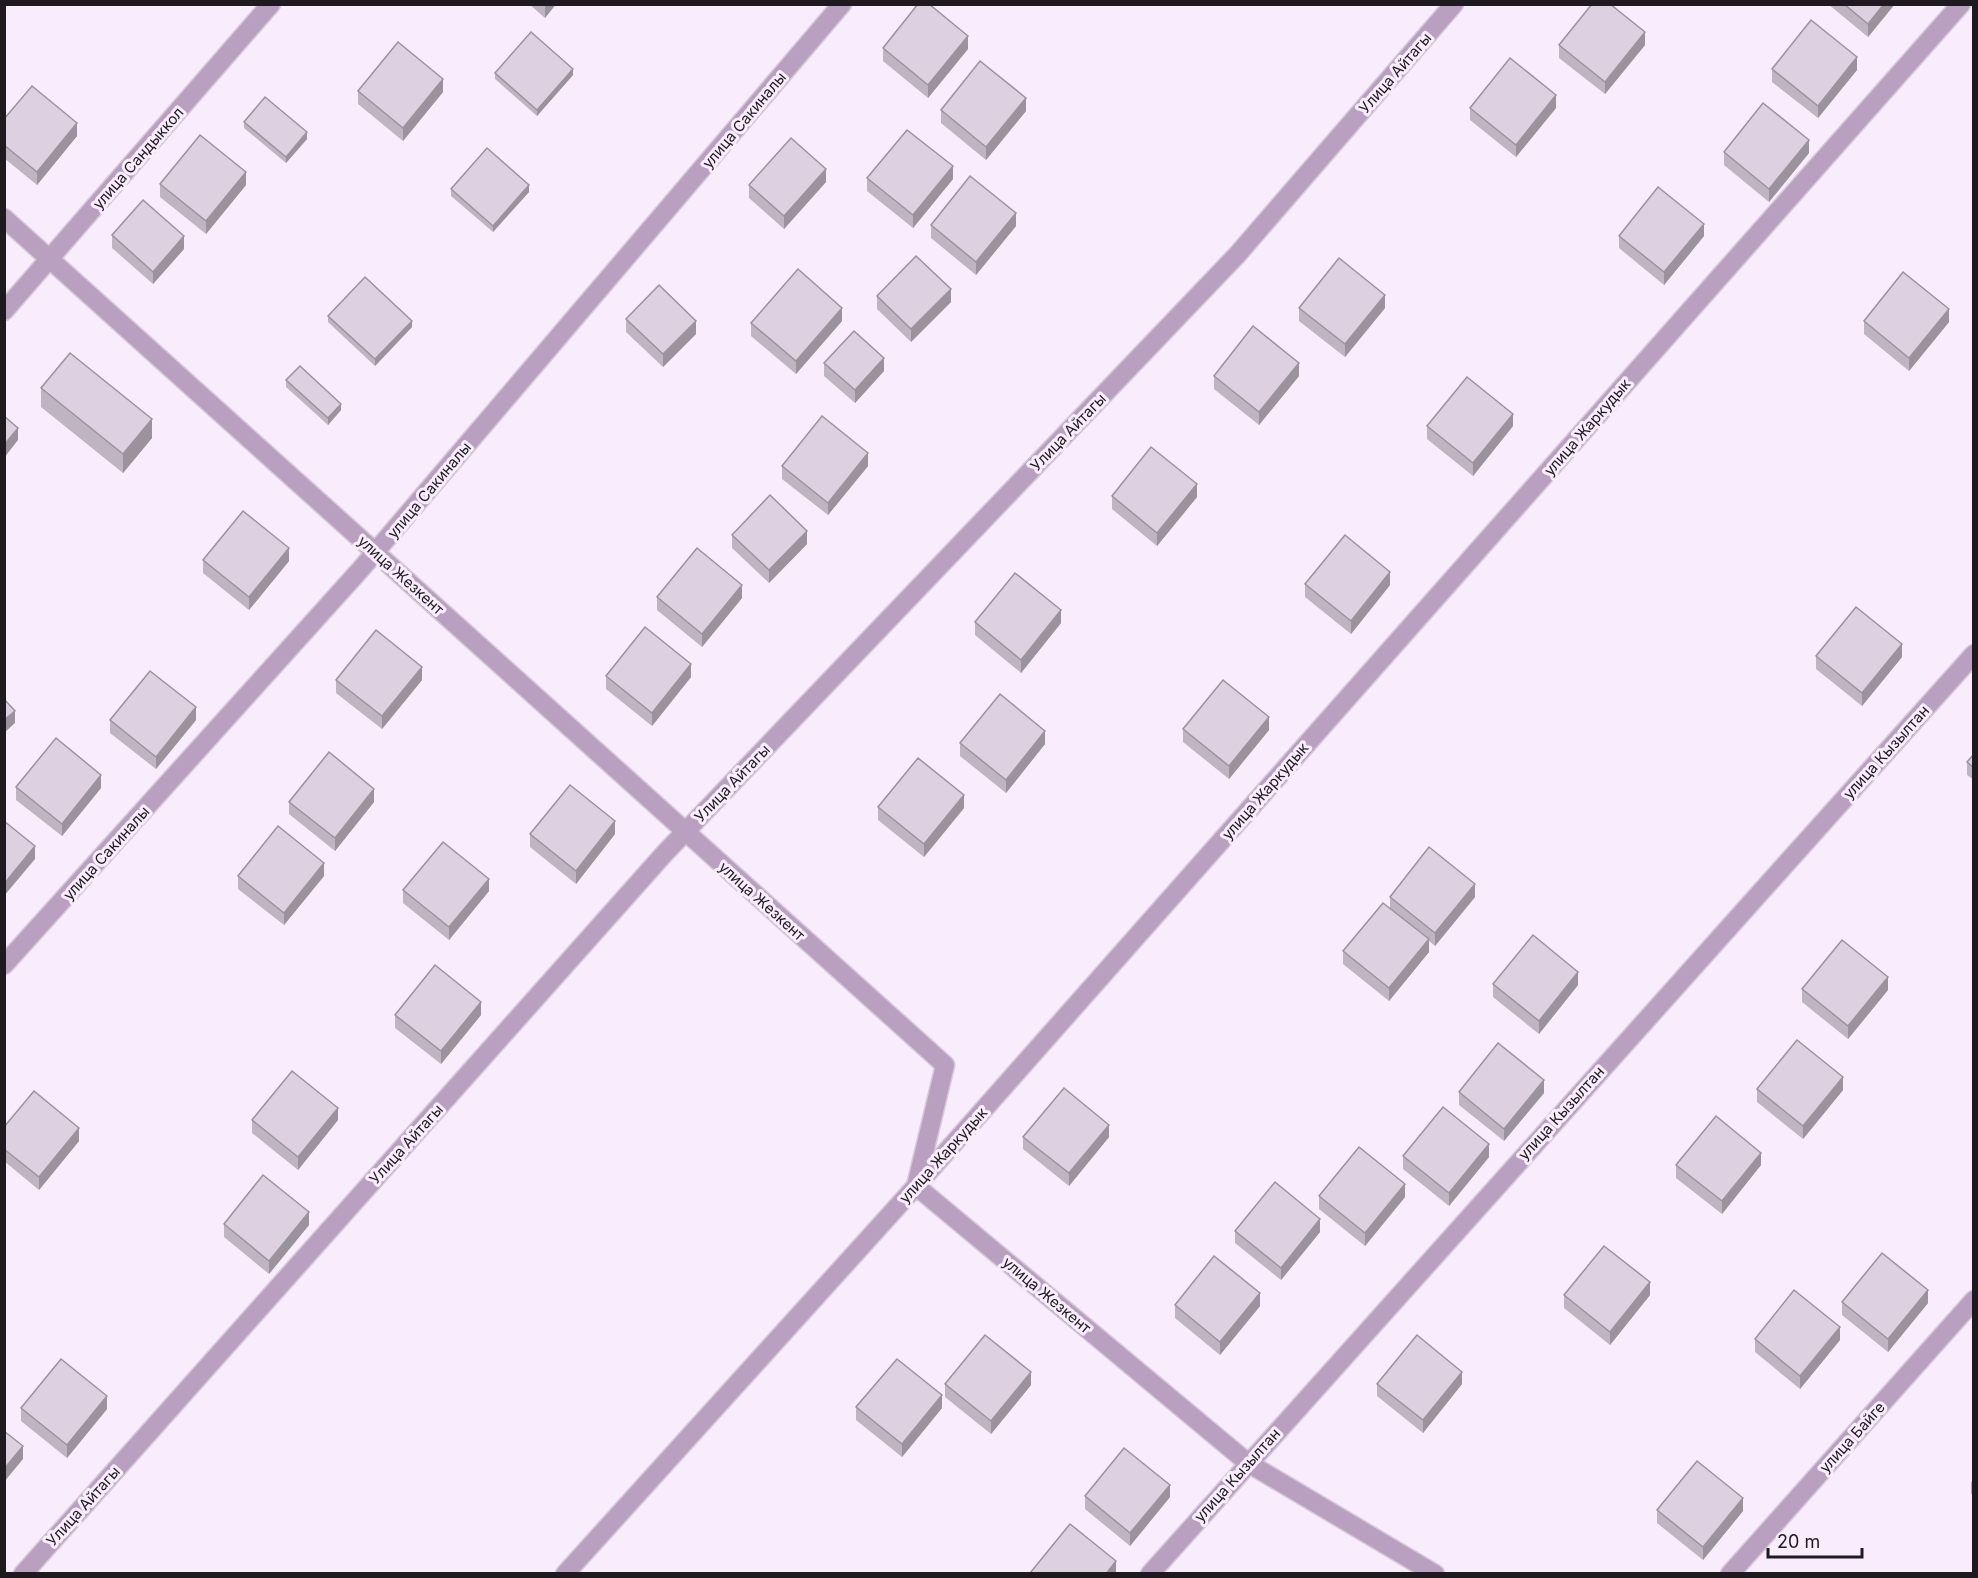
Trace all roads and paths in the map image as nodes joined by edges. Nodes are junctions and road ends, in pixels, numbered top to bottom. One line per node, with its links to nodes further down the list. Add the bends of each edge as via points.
1 (271, 4): 6 (street, улица Сандыккол)
2 (842, 4): 8 (street, улица Сакиналы)
3 (1454, 4): 10 (street, Улица Айтагы, via 1237,255)
4 (1961, 4): 12 (street, улица Жаркудык)
5 (4, 218): 6 (street, улица Жезкент)
6 (51, 260): 7 (street, улица Сандыккол); 8 (street, улица Жезкент)
7 (4, 311)
8 (375, 552): 10 (street, улица Жезкент); 11 (street, улица Сакиналы)
9 (1974, 654): 14 (street, улица Кызылтан)
10 (686, 832): 12 (street, улица Жезкент, via 945,1065); 15 (street, Улица Айтагы)
11 (4, 965)
12 (916, 1186): 14 (street, улица Жезкент); 16 (street, улица Жаркудык)
13 (1974, 1300): 19 (street, улица Байге)
14 (1248, 1463): 17 (street, улица Кызылтан); 18 (street, улица Жезкент)
15 (23, 1574)
16 (565, 1574)
17 (1150, 1574)
18 (1435, 1574)
19 (1730, 1574)

